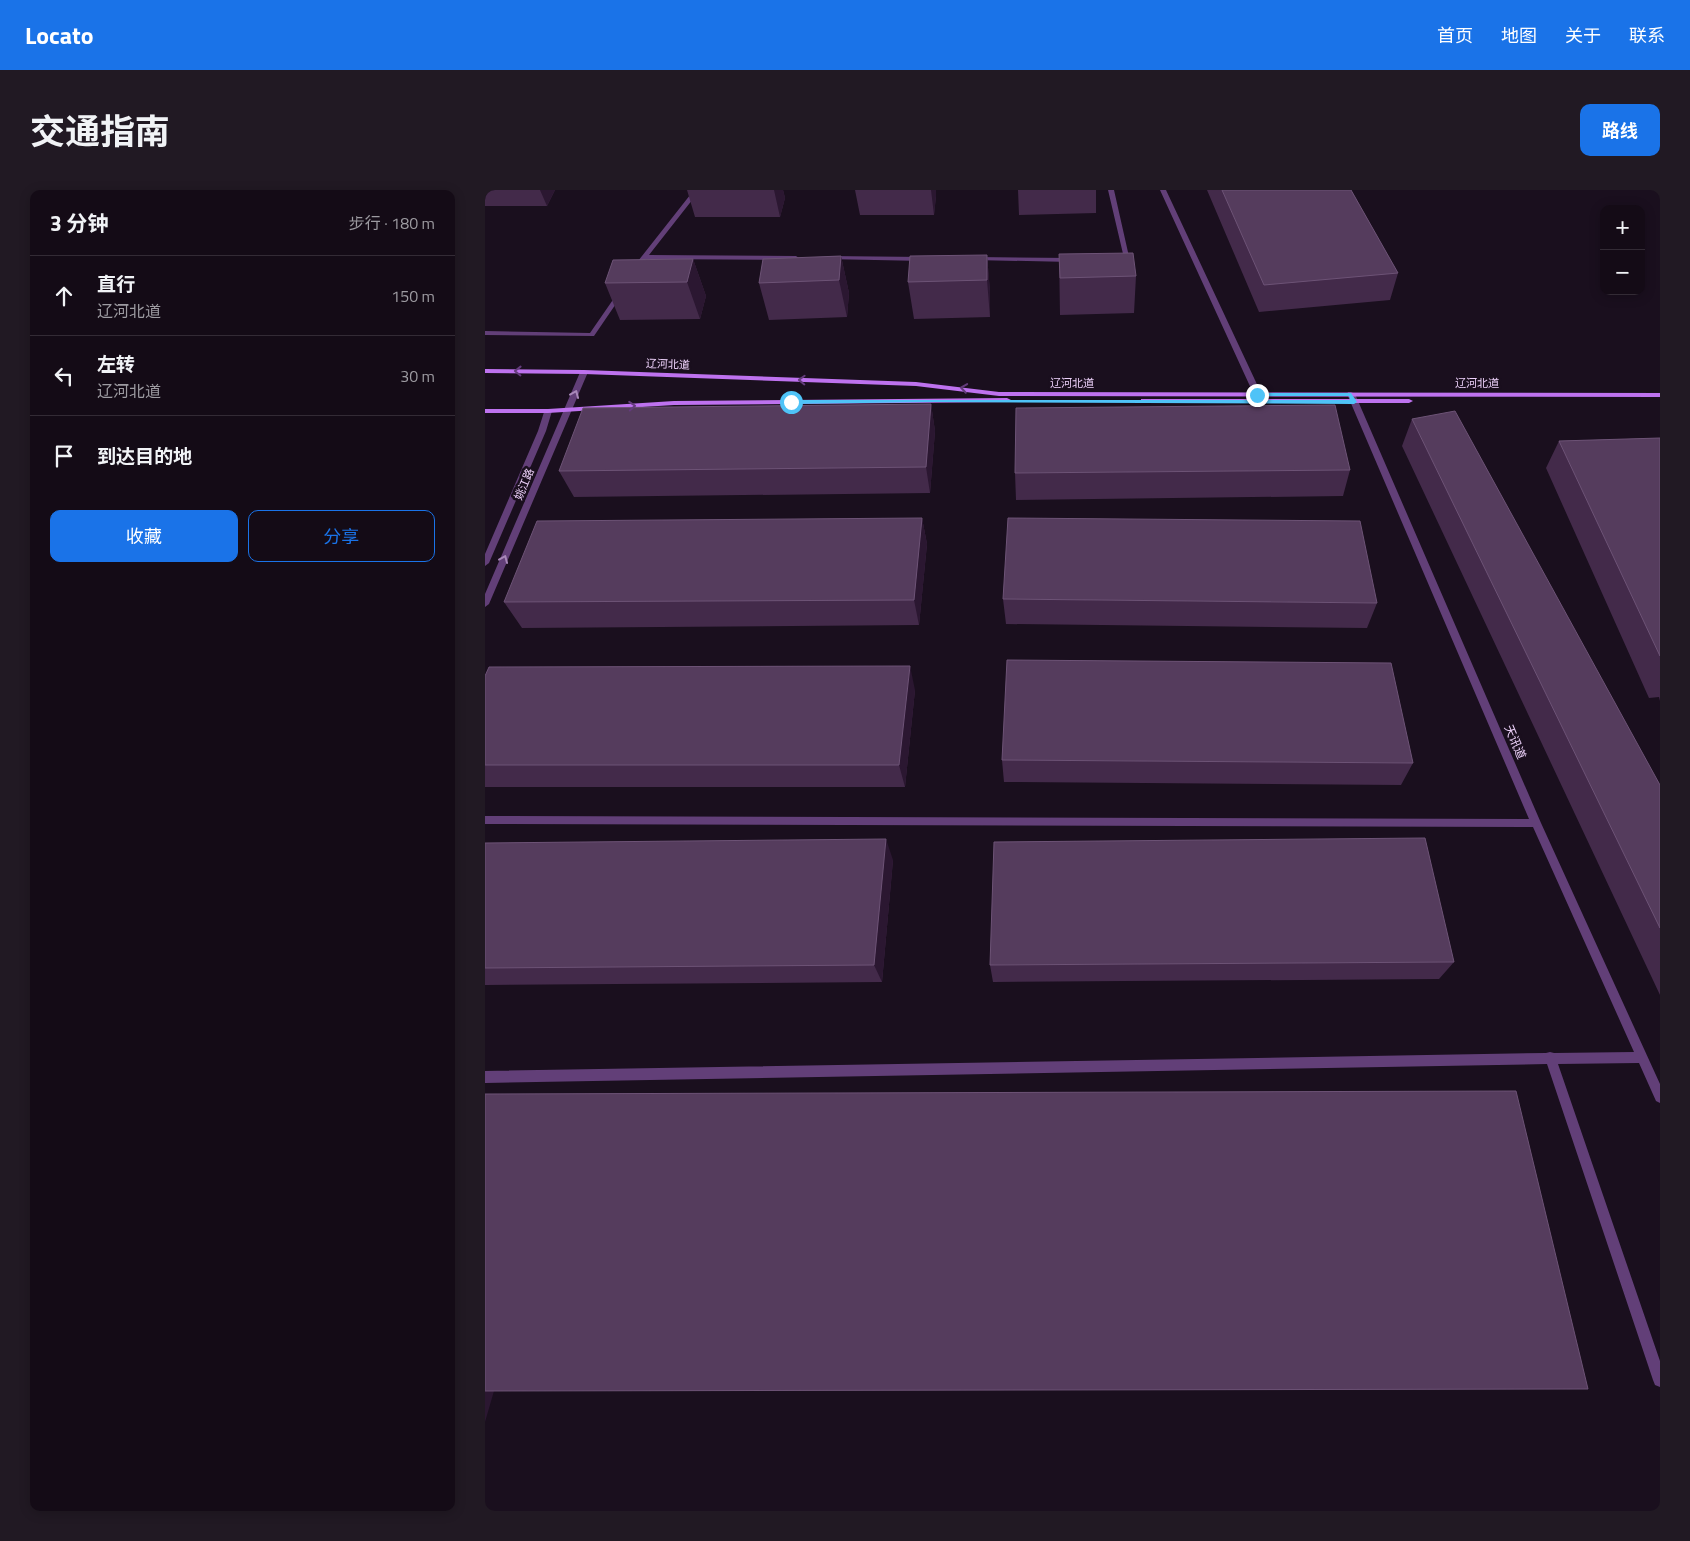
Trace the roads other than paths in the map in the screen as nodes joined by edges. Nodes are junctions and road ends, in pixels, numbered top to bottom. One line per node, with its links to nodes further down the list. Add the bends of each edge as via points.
1 (697, 190): 4 (street)
2 (1111, 190): 10 (street, via 1128,260)
3 (1163, 190): 16 (street)
4 (644, 257): 5 (street); 11 (street)
5 (802, 258)
6 (821, 258): 7 (street)
7 (930, 259)
8 (970, 259): 9 (street)
9 (1078, 260)
10 (1118, 260)
11 (639, 265)
12 (623, 288): 13 (street, via 592,335)
13 (485, 333)
14 (485, 371): 15 (street, 辽河北道, one-way to 14)
15 (584, 372): 16 (street, 辽河北道, one-way to 15, via 999,394 916,384); 20 (street, 姚江路, one-way to 15)
16 (1257, 395): 18 (street, 辽河北道)
17 (1660, 395): 18 (street, 辽河北道)
18 (1353, 398): 19 (street, 辽河北道); 20 (street, 辽河北道, one-way to 18, via 674,403); 26 (street, 天讯道)
19 (1660, 402)
20 (568, 410): 22 (street, 辽河北道); 24 (street, 姚江路, one-way to 20)
21 (485, 411): 22 (street, 辽河北道)
22 (548, 411): 23 (street, 姚江路)
23 (485, 563)
24 (485, 604)
25 (485, 820): 26 (street)
26 (1537, 823): 28 (street, 天讯道)
27 (1550, 1057): 28 (street); 29 (street); 31 (street)
28 (1642, 1057): 30 (street, 天讯道)
29 (485, 1077)
30 (1660, 1097)
31 (1660, 1380)

